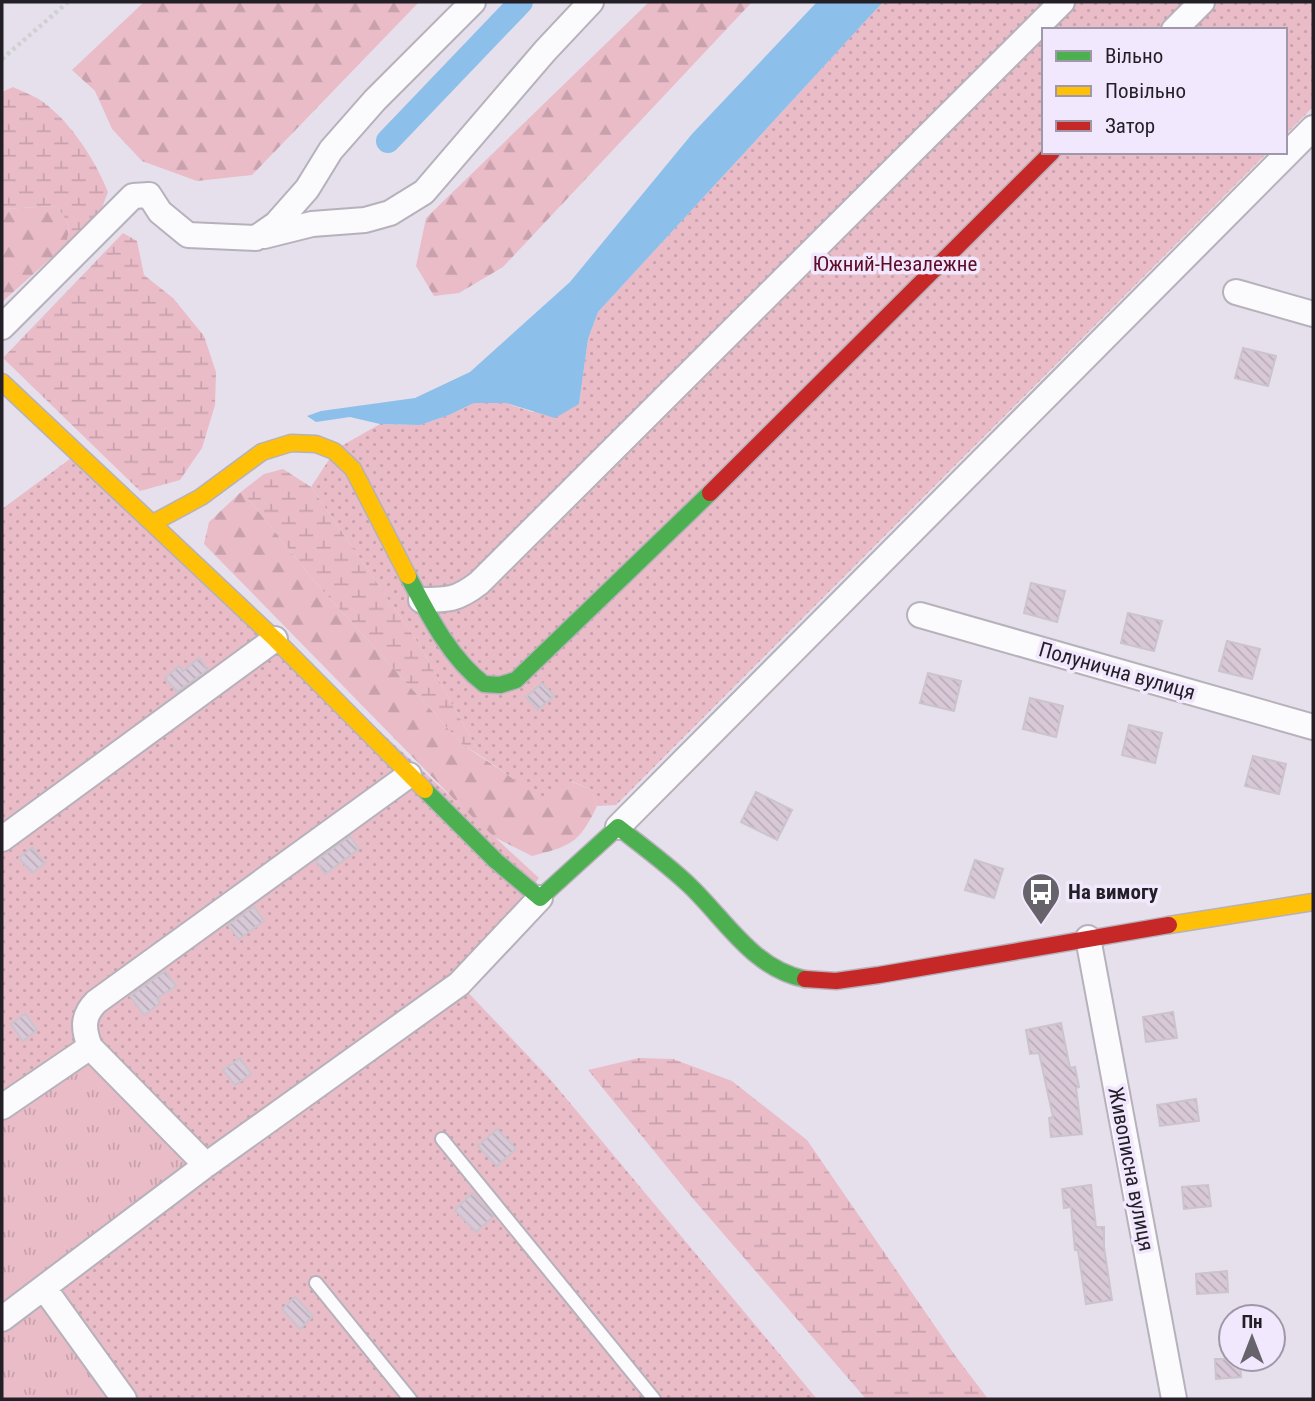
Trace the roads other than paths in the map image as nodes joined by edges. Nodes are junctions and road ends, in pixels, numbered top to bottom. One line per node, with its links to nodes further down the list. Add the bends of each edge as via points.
1 (473, 2): 8 (street, via 375,100 331,150 307,189)
2 (592, 2): 8 (street, via 424,192 390,213 365,220 312,224)
3 (1062, 2): 14 (street, via 479,583 449,600)
4 (1202, 2): 5 (street)
5 (1176, 28)
6 (1313, 128): 19 (street)
7 (1050, 154): 14 (street, via 516,680 507,685 484,684 472,675)
8 (256, 238): 11 (street, via 188,236 160,212 149,195 134,196)
9 (1236, 292): 10 (street)
10 (1313, 314)
11 (2, 327)
12 (2, 382): 13 (street)
13 (153, 523): 14 (street, via 201,497 269,447 291,442 336,449 353,469); 16 (street)
14 (421, 600)
15 (920, 615): 17 (street, Полунична вулиця)
16 (275, 639): 18 (street); 20 (street)
17 (1313, 727)
18 (409, 775): 21 (street); 24 (street, via 96,1002 84,1022)
19 (618, 827): 21 (street); 23 (street, via 690,885 754,954 801,979 836,981)
20 (2, 839)
21 (540, 898): 27 (street, via 459,984)
22 (1313, 902): 23 (street)
23 (1088, 938): 34 (street, Живописна вулиця)
24 (90, 1047): 25 (street); 27 (street)
25 (2, 1107)
26 (442, 1139): 33 (lane)
27 (206, 1165): 29 (street)
28 (316, 1283): 32 (lane)
29 (44, 1288): 30 (street); 31 (street)
30 (2, 1319)
31 (124, 1399)
32 (410, 1399)
33 (654, 1399)
34 (1174, 1399)

